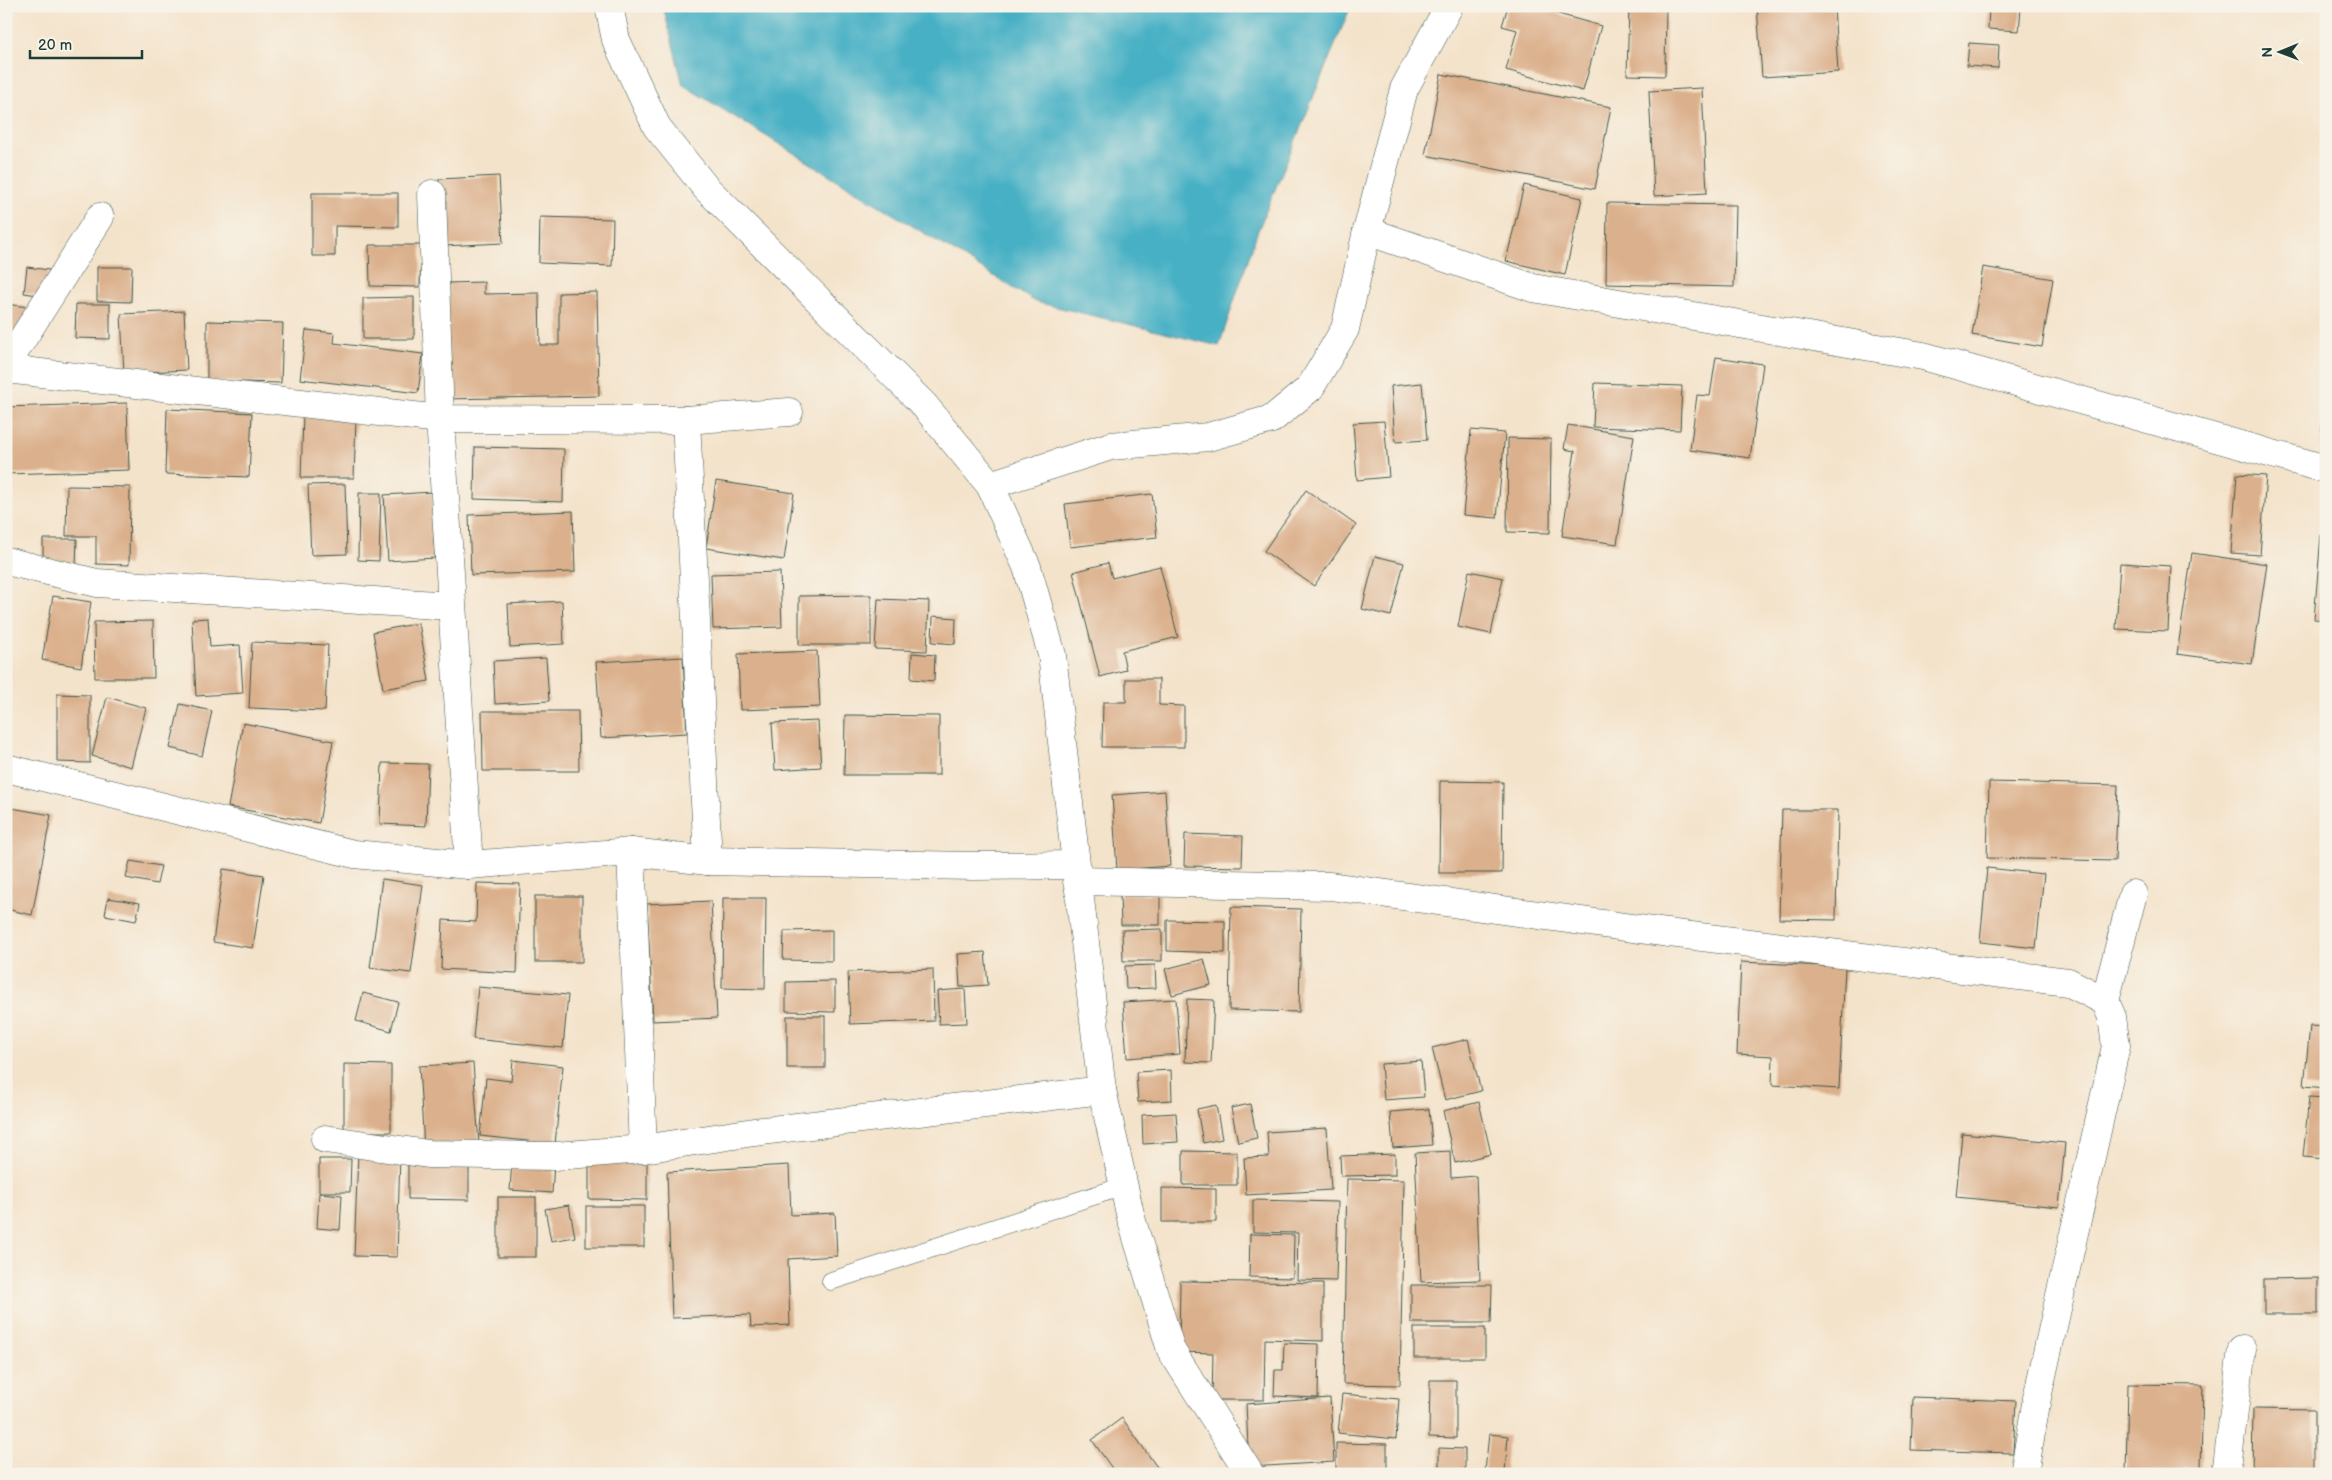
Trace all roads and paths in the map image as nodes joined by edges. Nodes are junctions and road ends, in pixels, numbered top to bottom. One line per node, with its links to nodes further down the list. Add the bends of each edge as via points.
1 (609, 6): 11 (street, via 616,40 657,127 706,188 924,404)
2 (1449, 6): 5 (street, via 1404,89)
3 (432, 194): 8 (street)
4 (100, 217): 6 (street)
5 (1367, 231): 10 (street, via 1533,288 1923,356); 11 (street, via 1345,330 1310,388 1272,419 1208,437 1110,446)
6 (6, 367): 8 (street)
7 (790, 412): 9 (street)
8 (440, 419): 9 (street); 13 (street)
9 (686, 420): 16 (street)
10 (2326, 469)
11 (990, 485): 18 (street, via 1027,567 1052,654)
12 (6, 561): 13 (street, via 97,583)
13 (451, 606): 17 (street)
14 (6, 768): 17 (street, via 354,854)
15 (631, 852): 16 (street); 17 (street); 23 (street)
16 (708, 861): 18 (street, via 973,866)
17 (469, 865)
18 (1076, 873): 20 (street, via 1330,886 1668,933 2068,982); 21 (street)
19 (2133, 894): 20 (street)
20 (2105, 1001): 28 (street, via 2112,1017 2116,1046)
21 (1102, 1090): 23 (street); 24 (street)
22 (325, 1139): 23 (street, via 428,1154 555,1156)
23 (643, 1149)
24 (1124, 1186): 25 (lane); 27 (street, via 1171,1350)
25 (831, 1281)
26 (2242, 1349): 29 (street)
27 (1250, 1474)
28 (2024, 1474)
29 (2226, 1474)

